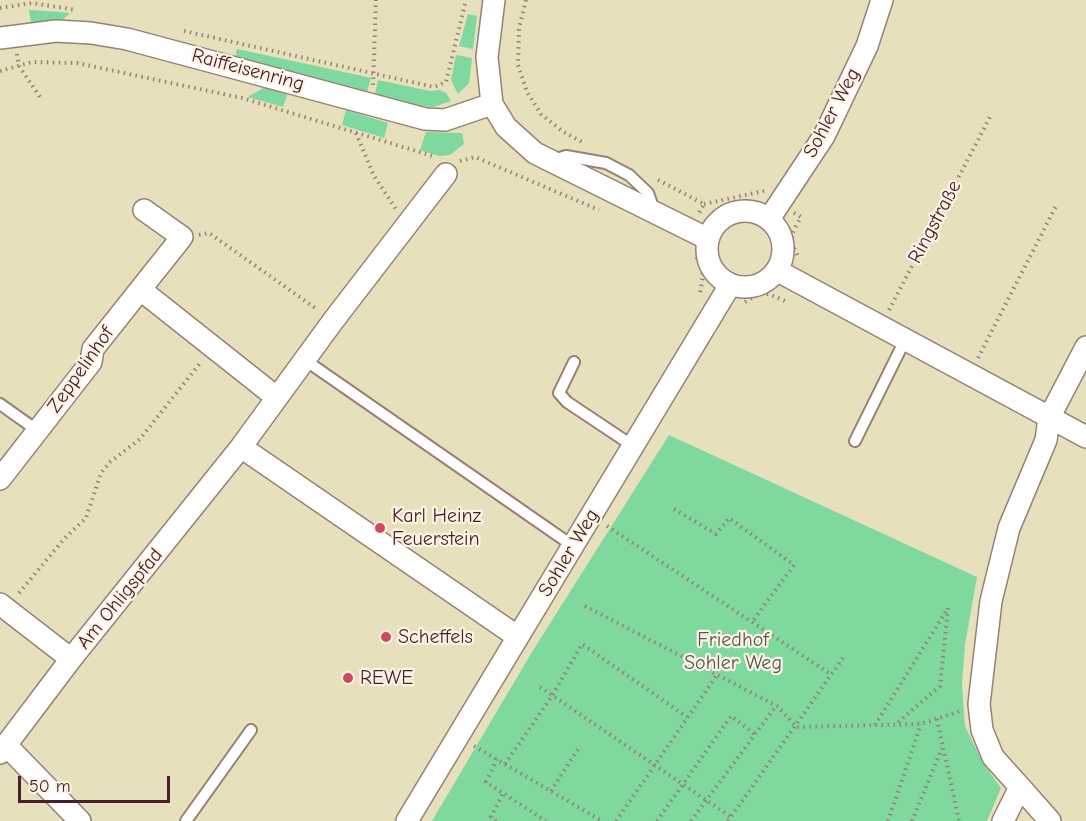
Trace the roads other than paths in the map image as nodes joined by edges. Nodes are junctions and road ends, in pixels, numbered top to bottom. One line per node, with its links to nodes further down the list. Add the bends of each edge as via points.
1 (494, 0): 4 (street, via 487,57)
2 (882, 0): 7 (street, Sohler Weg, via 867,46 824,136)
3 (7, 37): 4 (street, Raiffeisenring, via 56,31 127,39 425,119 446,120)
4 (492, 104): 8 (street, via 506,127 534,153)
5 (451, 168): 14 (street, Am Ohligspfad)
6 (144, 210): 11 (street, Zeppelinhof, via 182,237)
7 (775, 211): 8 (street, via 726,215); 9 (street, via 783,243)
8 (699, 234): 10 (street, via 710,266)
9 (778, 270): 10 (street, via 756,287); 12 (street)
10 (730, 285): 22 (street, Sohler Weg)
11 (141, 290): 16 (street); 19 (street, Zeppelinhof, via 93,349 91,362)
12 (905, 340): 18 (street); 21 (lane)
13 (1086, 347): 18 (street)
14 (304, 360): 16 (street, Am Ohligspfad); 25 (lane)
15 (574, 362): 22 (lane, via 560,393 567,402)
16 (276, 397): 23 (street, Am Ohligspfad)
17 (0, 404): 19 (lane)
18 (1049, 418): 20 (street); 31 (street, via 1046,440 1009,528 991,601 979,704 982,730 993,757)
19 (38, 431): 24 (street, Zeppelinhof)
20 (1086, 437)
21 (855, 441)
22 (633, 446): 25 (street, Sohler Weg)
23 (241, 447): 27 (street); 28 (street, Am Ohligspfad)
24 (0, 479)
25 (573, 546): 27 (street, Sohler Weg)
26 (3, 607): 28 (street)
27 (518, 638): 34 (street, Sohler Weg)
28 (71, 658): 30 (street, Am Ohligspfad)
29 (251, 730): 33 (lane)
30 (3, 749): 32 (street)
31 (1020, 787): 35 (street); 36 (street)
32 (80, 821)
33 (186, 821)
34 (407, 821)
35 (1003, 821)
36 (1050, 821)

